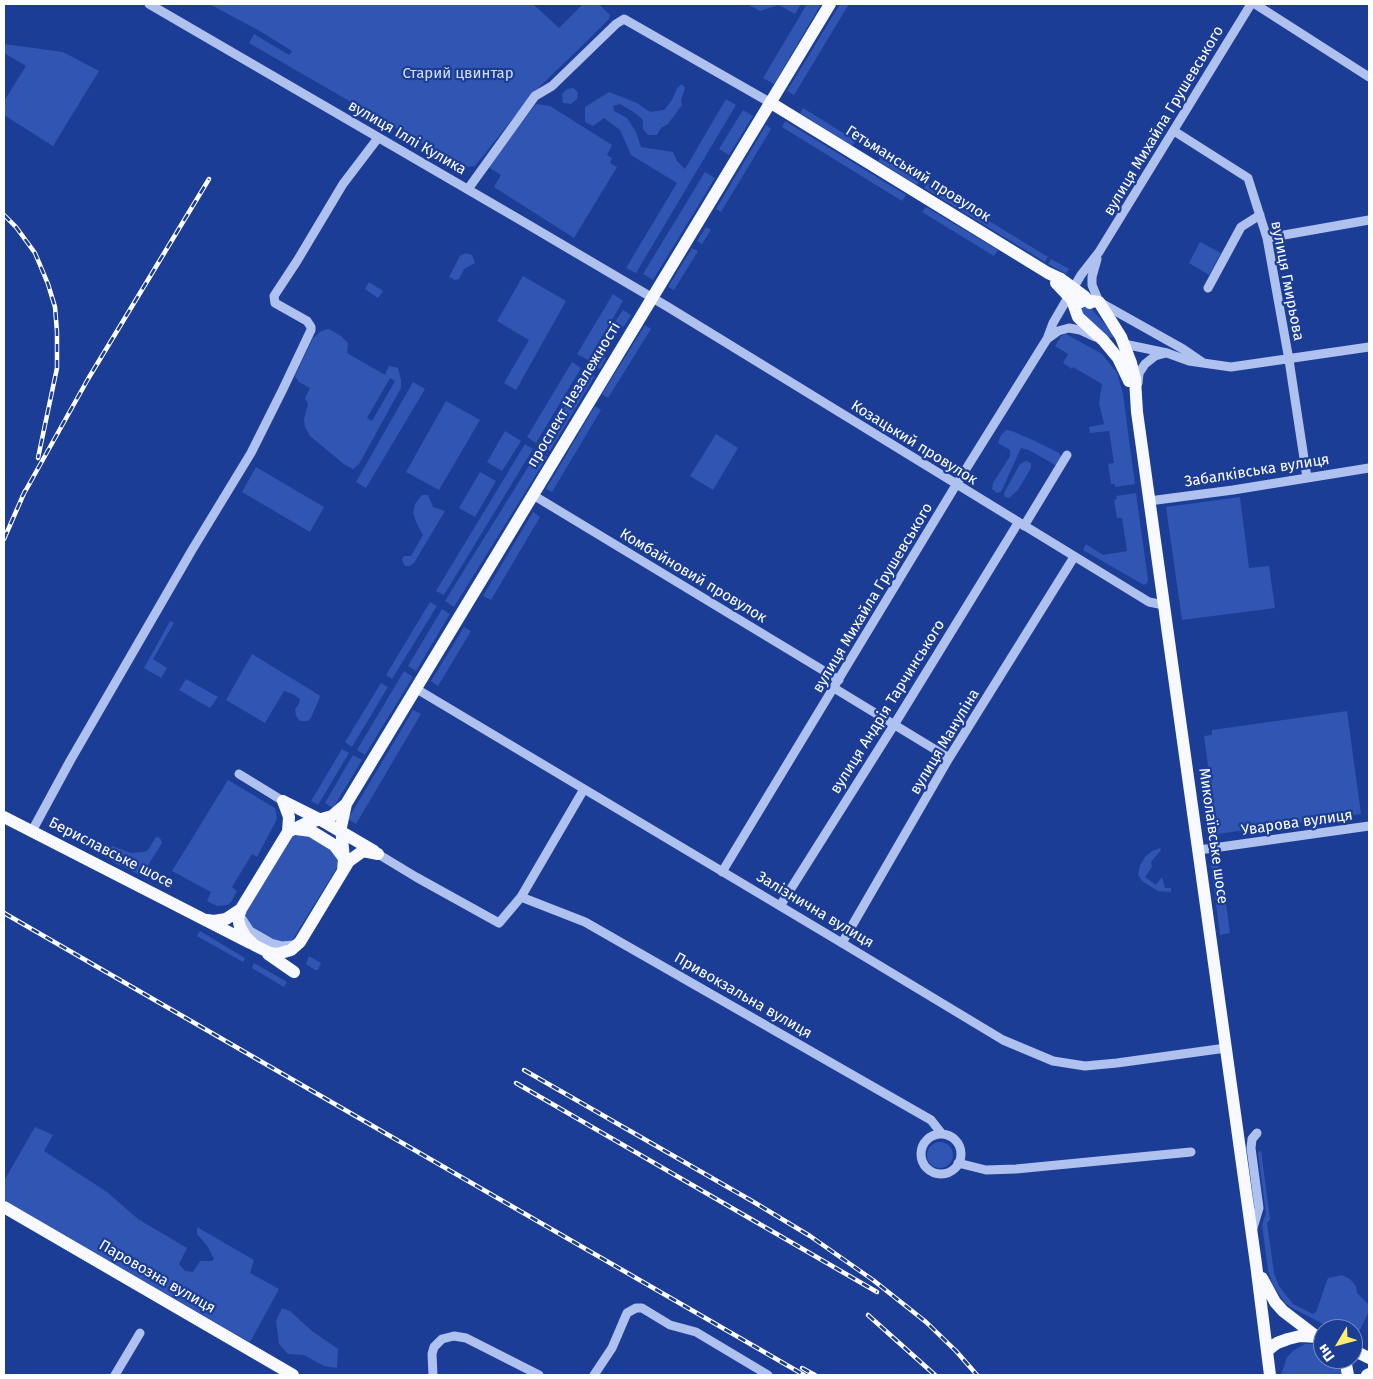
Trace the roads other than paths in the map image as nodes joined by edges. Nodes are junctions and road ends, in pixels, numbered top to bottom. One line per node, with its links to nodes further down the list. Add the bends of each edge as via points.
1 (830, 4): 5 (main road, проспект Незалежності)
2 (1253, 4): 4 (street); 6 (street, вулиця Михайла Грушевського)
3 (152, 5): 7 (street, вулиця Іллі Кулика)
4 (1368, 74)
5 (771, 103): 8 (street, via 624,19 552,86 536,96); 15 (main road, Гетьманський провулок, via 1048,273); 16 (main road, проспект Незалежності)
6 (1174, 131): 9 (street, вулиця Гмирьова, via 1248,178); 12 (street, вулиця Михайла Грушевського)
7 (378, 138): 8 (street, вулиця Іллі Кулика); 44 (street, via 338,192 274,296 274,303 311,327 283,389 251,452)
8 (468, 189): 16 (street, вулиця Іллі Кулика)
9 (1260, 215): 11 (street, вулиця Гмирьова); 14 (street, via 1241,227)
10 (1369, 220): 11 (street)
11 (1267, 238): 21 (street, вулиця Гмирьова)
12 (1091, 266): 13 (street); 15 (street); 15 (street, via 1092,285)
13 (1081, 275): 15 (street); 15 (street, via 1073,279)
14 (1208, 288)
15 (1073, 294): 17 (street, вулиця Михайла Грушевського); 18 (main road); 18 (main road, via 1078,317); 22 (street, via 1172,343)
16 (652, 298): 27 (street, Козацький провулок); 28 (main road, проспект Незалежності)
17 (1047, 338): 18 (street, via 1069,328); 27 (street, вулиця Михайла Грушевського)
18 (1114, 340): 20 (street); 23 (main road); 23 (main road, via 1133,368)
19 (1369, 347): 21 (street)
20 (1167, 353): 22 (street); 23 (street, via 1155,356 1141,369)
21 (1289, 360): 22 (street, via 1231,367); 26 (street, вулиця Гмирьова)
22 (1202, 362)
23 (1137, 412): 29 (main road, Миколаївське шосе)
24 (1067, 455): 30 (street, вулиця Андрія Тарчинського)
25 (1369, 468): 26 (street, Забалківська вулиця)
26 (1307, 478): 29 (street, Забалківська вулиця)
27 (956, 485): 30 (street, Козацький провулок); 33 (street, вулиця Михайла Грушевського)
28 (533, 495): 33 (street, Комбайновий провулок); 34 (main road, проспект Незалежності)
29 (1149, 501): 32 (main road, Миколаївське шосе)
30 (1021, 525): 31 (street, Козацький провулок); 35 (street, вулиця Андрія Тарчинського)
31 (1074, 557): 32 (street, Козацький провулок, via 1150,602); 36 (street, вулиця Мануліна)
32 (1164, 605): 47 (main road, Миколаївське шосе)
33 (837, 684): 35 (street, Комбайновий провулок); 50 (street, вулиця Михайла Грушевського)
34 (415, 688): 38 (street, Залізнична вулиця); 40 (main road, проспект Незалежності)
35 (894, 725): 36 (street, Комбайновий провулок); 52 (street, вулиця Андрія Тарчинського)
36 (950, 758): 56 (street, вулиця Мануліна)
37 (239, 774): 39 (street)
38 (584, 789): 50 (street, Залізнична вулиця); 51 (street)
39 (283, 801): 42 (main road); 45 (main road)
40 (346, 804): 42 (main road, проспект Незалежності, via 332,816); 46 (main road, проспект Незалежності)
41 (4, 817): 44 (main road, Бериславське шосе)
42 (321, 820): 45 (main road, проспект Незалежності); 46 (main road)
43 (1369, 826): 47 (street, Уварова вулиця)
44 (32, 831): 54 (main road, Бериславське шосе)
45 (291, 831): 49 (main road, via 311,831 334,845); 53 (main road)
46 (342, 832): 48 (main road); 49 (main road, проспект Незалежності)
47 (1199, 850): 58 (main road, Миколаївське шосе)
48 (378, 854): 49 (main road, via 363,852); 51 (street, via 499,923)
49 (344, 862): 55 (main road)
50 (722, 872): 52 (street, Залізнична вулиця)
51 (521, 898): 60 (street, Привокзальна вулиця, via 586,922 931,1120)
52 (780, 906): 56 (street, Залізнична вулиця)
53 (241, 909): 54 (main road, via 221,920); 55 (street, via 247,927 272,943 288,946); 57 (main road, via 240,927)
54 (203, 919): 57 (main road, Бериславське шосе)
55 (300, 942): 57 (main road, via 291,950 278,954); 57 (main road, via 295,952 294,972)
56 (842, 942): 58 (street, Залізнична вулиця, via 1003,1040 1053,1061 1085,1066)
57 (259, 948)
58 (1226, 1048): 64 (main road, Миколаївське шосе)
59 (1257, 1133): 64 (street, via 1250,1148 1259,1208)
60 (942, 1134): 62 (street, via 958,1144); 62 (street, via 935,1134 924,1142 922,1161 937,1173 949,1172)
61 (1191, 1152): 62 (street, via 1016,1169 986,1170)
62 (958, 1163)
63 (4, 1206): 71 (main road, Паровозна вулиця)
64 (1252, 1233): 65 (main road, Миколаївське шосе)
65 (1256, 1264): 67 (main road, Миколаївське шосе, via 1274,1302); 69 (main road, Миколаївське шосе)
66 (140, 1333): 70 (street)
67 (1313, 1333)
68 (1313, 1337): 69 (main road, via 1288,1339)
69 (1268, 1350): 76 (main road, Миколаївське шосе)
70 (115, 1375)
71 (293, 1375)
72 (433, 1375): 73 (street, via 434,1347 442,1339 454,1336 466,1338)
73 (539, 1375)
74 (594, 1375): 75 (street, via 612,1348 627,1313 636,1308 642,1308 670,1325 696,1332)
75 (768, 1375)
76 (1270, 1375)

